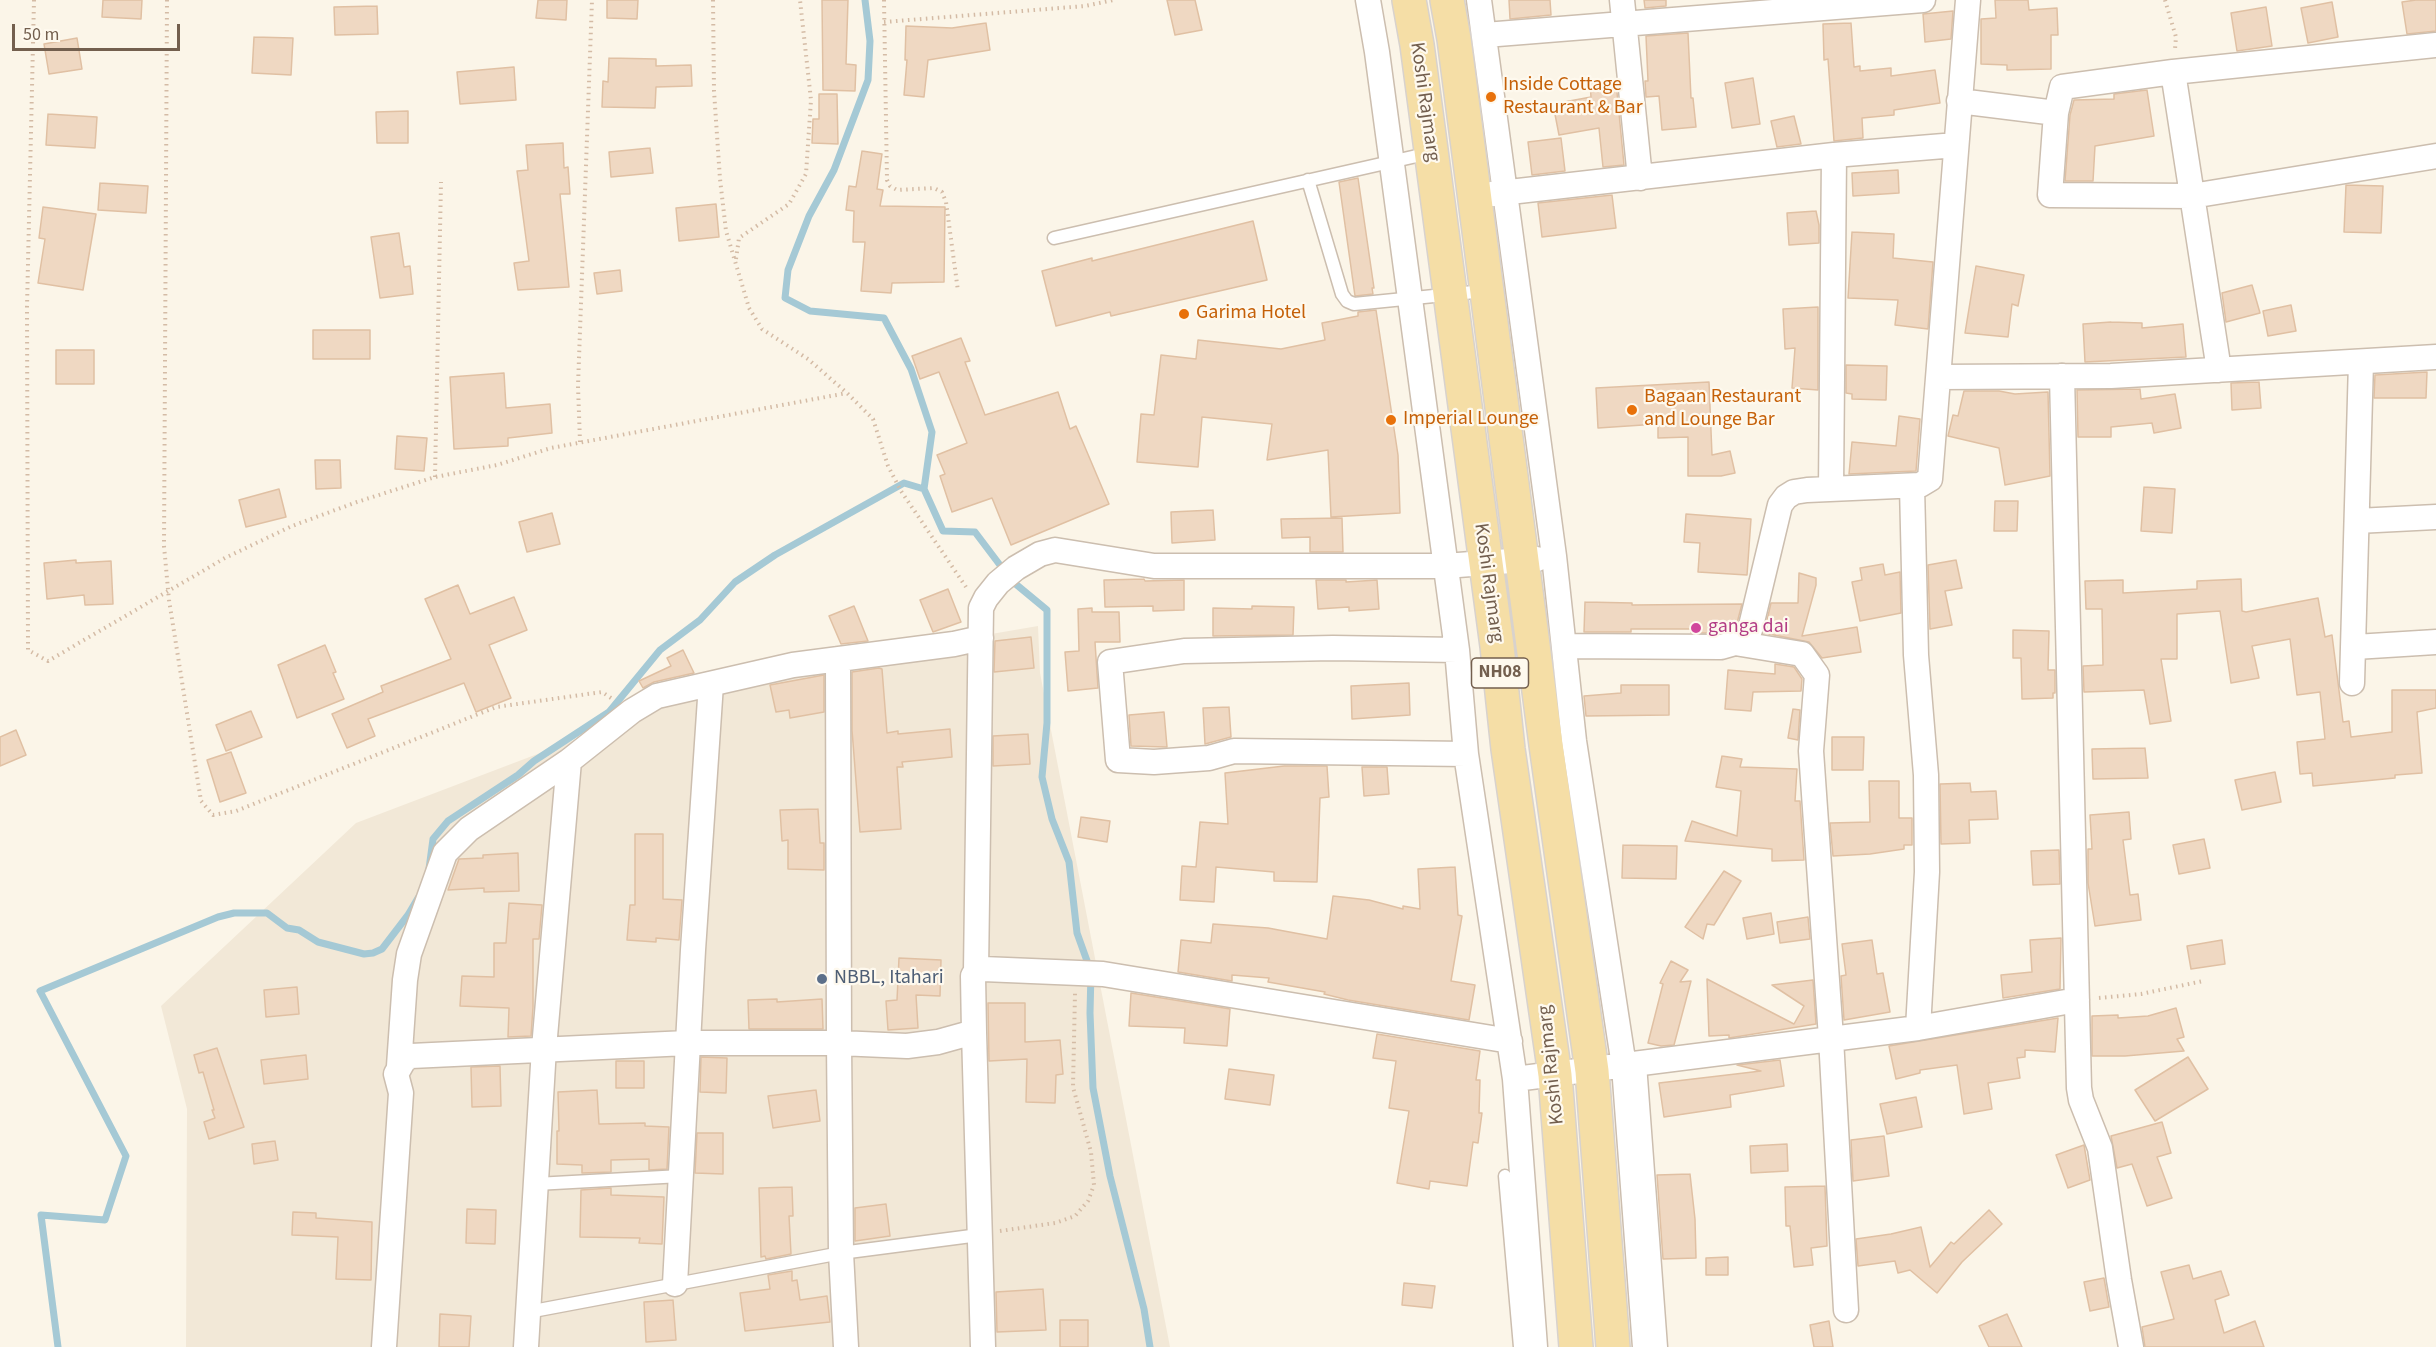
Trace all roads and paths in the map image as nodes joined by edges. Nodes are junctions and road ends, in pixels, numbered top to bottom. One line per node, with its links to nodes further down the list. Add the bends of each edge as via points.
1 (34, 0): 55 (path, via 27,308 28,650 48,661)
2 (167, 0): 55 (path, via 164,546)
3 (592, 0): 45 (path, via 578,386)
4 (713, 0): 34 (path, via 720,179 726,231)
5 (800, 0): 34 (path, via 811,100 806,174 789,204 739,238)
6 (884, 0): 16 (path)
7 (1114, 0): 16 (path, via 1085,6)
8 (1368, 0): 27 (street)
9 (1409, 0): 24 (main road, Koshi Rajmarg / NH08)
10 (1447, 0): 31 (main road, Koshi Rajmarg / NH08)
11 (1479, 0): 18 (street)
12 (1622, 0): 17 (street)
13 (1923, 0): 17 (street)
14 (1968, 0): 21 (street)
15 (2165, 0): 20 (path, via 2176,37)
16 (884, 22): 35 (path, via 887,180 897,190 934,188 942,192)
17 (1624, 24): 18 (street); 28 (street)
18 (1485, 35): 31 (street)
19 (2436, 45): 20 (street)
20 (2173, 72): 22 (street, via 2061,87); 32 (street)
21 (1959, 101): 22 (street); 23 (street)
22 (2056, 113): 32 (street, via 2050,195)
23 (1956, 144): 25 (street); 43 (street)
24 (1431, 153): 27 (lane); 37 (main road, Koshi Rajmarg / NH08)
25 (1834, 154): 28 (street); 48 (street)
26 (2436, 156): 32 (street)
27 (1392, 161): 29 (lane); 38 (street)
28 (1640, 178): 31 (street)
29 (1308, 180): 33 (lane); 38 (lane, via 1347,301 1354,304)
30 (441, 182): 46 (path)
31 (1490, 195): 36 (main road, Koshi Rajmarg / NH08); 51 (street)
32 (2192, 196): 41 (street)
33 (1054, 238)
34 (736, 260): 44 (path, via 749,308 762,329 808,359)
35 (958, 291)
36 (1487, 291): 37 (lane); 52 (main road, Koshi Rajmarg / NH08)
37 (1450, 294): 38 (lane); 53 (main road, Koshi Rajmarg / NH08)
38 (1410, 298): 54 (street)
39 (2436, 357): 40 (street)
40 (2361, 362): 41 (street); 50 (street)
41 (2219, 370): 42 (street)
42 (2062, 376): 43 (street); 72 (street)
43 (1938, 377): 47 (street, via 1931,474 1925,483)
44 (847, 393): 45 (path); 56 (path, via 873,419 901,492)
45 (580, 442): 46 (path)
46 (435, 477): 55 (path, via 292,526)
47 (1912, 486): 48 (street); 73 (street, via 1916,655 1926,775 1927,872)
48 (1831, 489): 59 (street, via 1794,492 1780,505 1750,630)
49 (2436, 517): 50 (street)
50 (2357, 521): 61 (street)
51 (1554, 556): 52 (street); 60 (street)
52 (1522, 561): 53 (street); 82 (main road, Koshi Rajmarg / NH08)
53 (1485, 563): 54 (street); 83 (main road, Koshi Rajmarg / NH08)
54 (1445, 566): 56 (street, via 1154,566 1055,550 1016,568 998,584); 62 (street)
55 (168, 591): 66 (path, via 201,801 213,815 236,811 496,707)
56 (981, 608): 57 (street)
57 (981, 638): 63 (street); 69 (street)
58 (2436, 642): 61 (street)
59 (1735, 643): 60 (street, via 1721,648); 75 (street, via 1802,654 1817,675 1811,751)
60 (1565, 646): 80 (street, via 1574,741)
61 (2355, 647): 64 (street)
62 (1457, 650): 67 (street); 67 (street, via 1184,651 1110,662 1118,760 1154,762 1234,752)
63 (838, 659): 65 (street); 78 (street)
64 (2352, 683)
65 (711, 684): 68 (street, via 657,696); 77 (street)
66 (607, 694)
67 (1466, 754): 76 (street)
68 (569, 761): 79 (street); 81 (street, via 469,829 445,853 409,954)
69 (976, 971): 70 (street); 74 (street)
70 (1076, 972): 76 (street); 88 (path, via 1073,1086 1094,1185 1088,1201 1075,1215 1055,1223)
71 (2203, 981): 72 (path, via 2141,994)
72 (2077, 1000): 73 (street); 103 (street, via 2080,1094 2100,1148)
73 (1918, 1028): 75 (street)
74 (974, 1032): 78 (street, via 908,1046); 88 (street)
75 (1831, 1038): 80 (street); 91 (street)
76 (1510, 1041): 84 (street)
77 (687, 1043): 78 (street); 79 (street); 85 (street)
78 (839, 1043): 89 (street)
79 (544, 1048): 81 (street, via 411,1056); 87 (street)
80 (1632, 1065): 82 (street); 101 (street); 102 (lane)
81 (399, 1066): 93 (street, via 396,1074 401,1093)
82 (1592, 1071): 83 (street); 100 (main road, Koshi Rajmarg / NH08)
83 (1555, 1075): 84 (street); 99 (main road, Koshi Rajmarg / NH08)
84 (1515, 1079): 98 (street)
85 (681, 1176): 87 (lane); 90 (street)
86 (1505, 1176): 97 (lane)
87 (536, 1184): 92 (street)
88 (979, 1235): 89 (lane); 96 (street)
89 (841, 1253): 90 (lane); 95 (street)
90 (675, 1284): 92 (lane)
91 (1846, 1310)
92 (528, 1312): 94 (street)
93 (384, 1347)
94 (526, 1347)
95 (846, 1347)
96 (982, 1347)
97 (1520, 1347)
98 (1535, 1347)
99 (1576, 1347)
100 (1612, 1347)
101 (1645, 1347)
102 (1661, 1347)
103 (2131, 1347)

